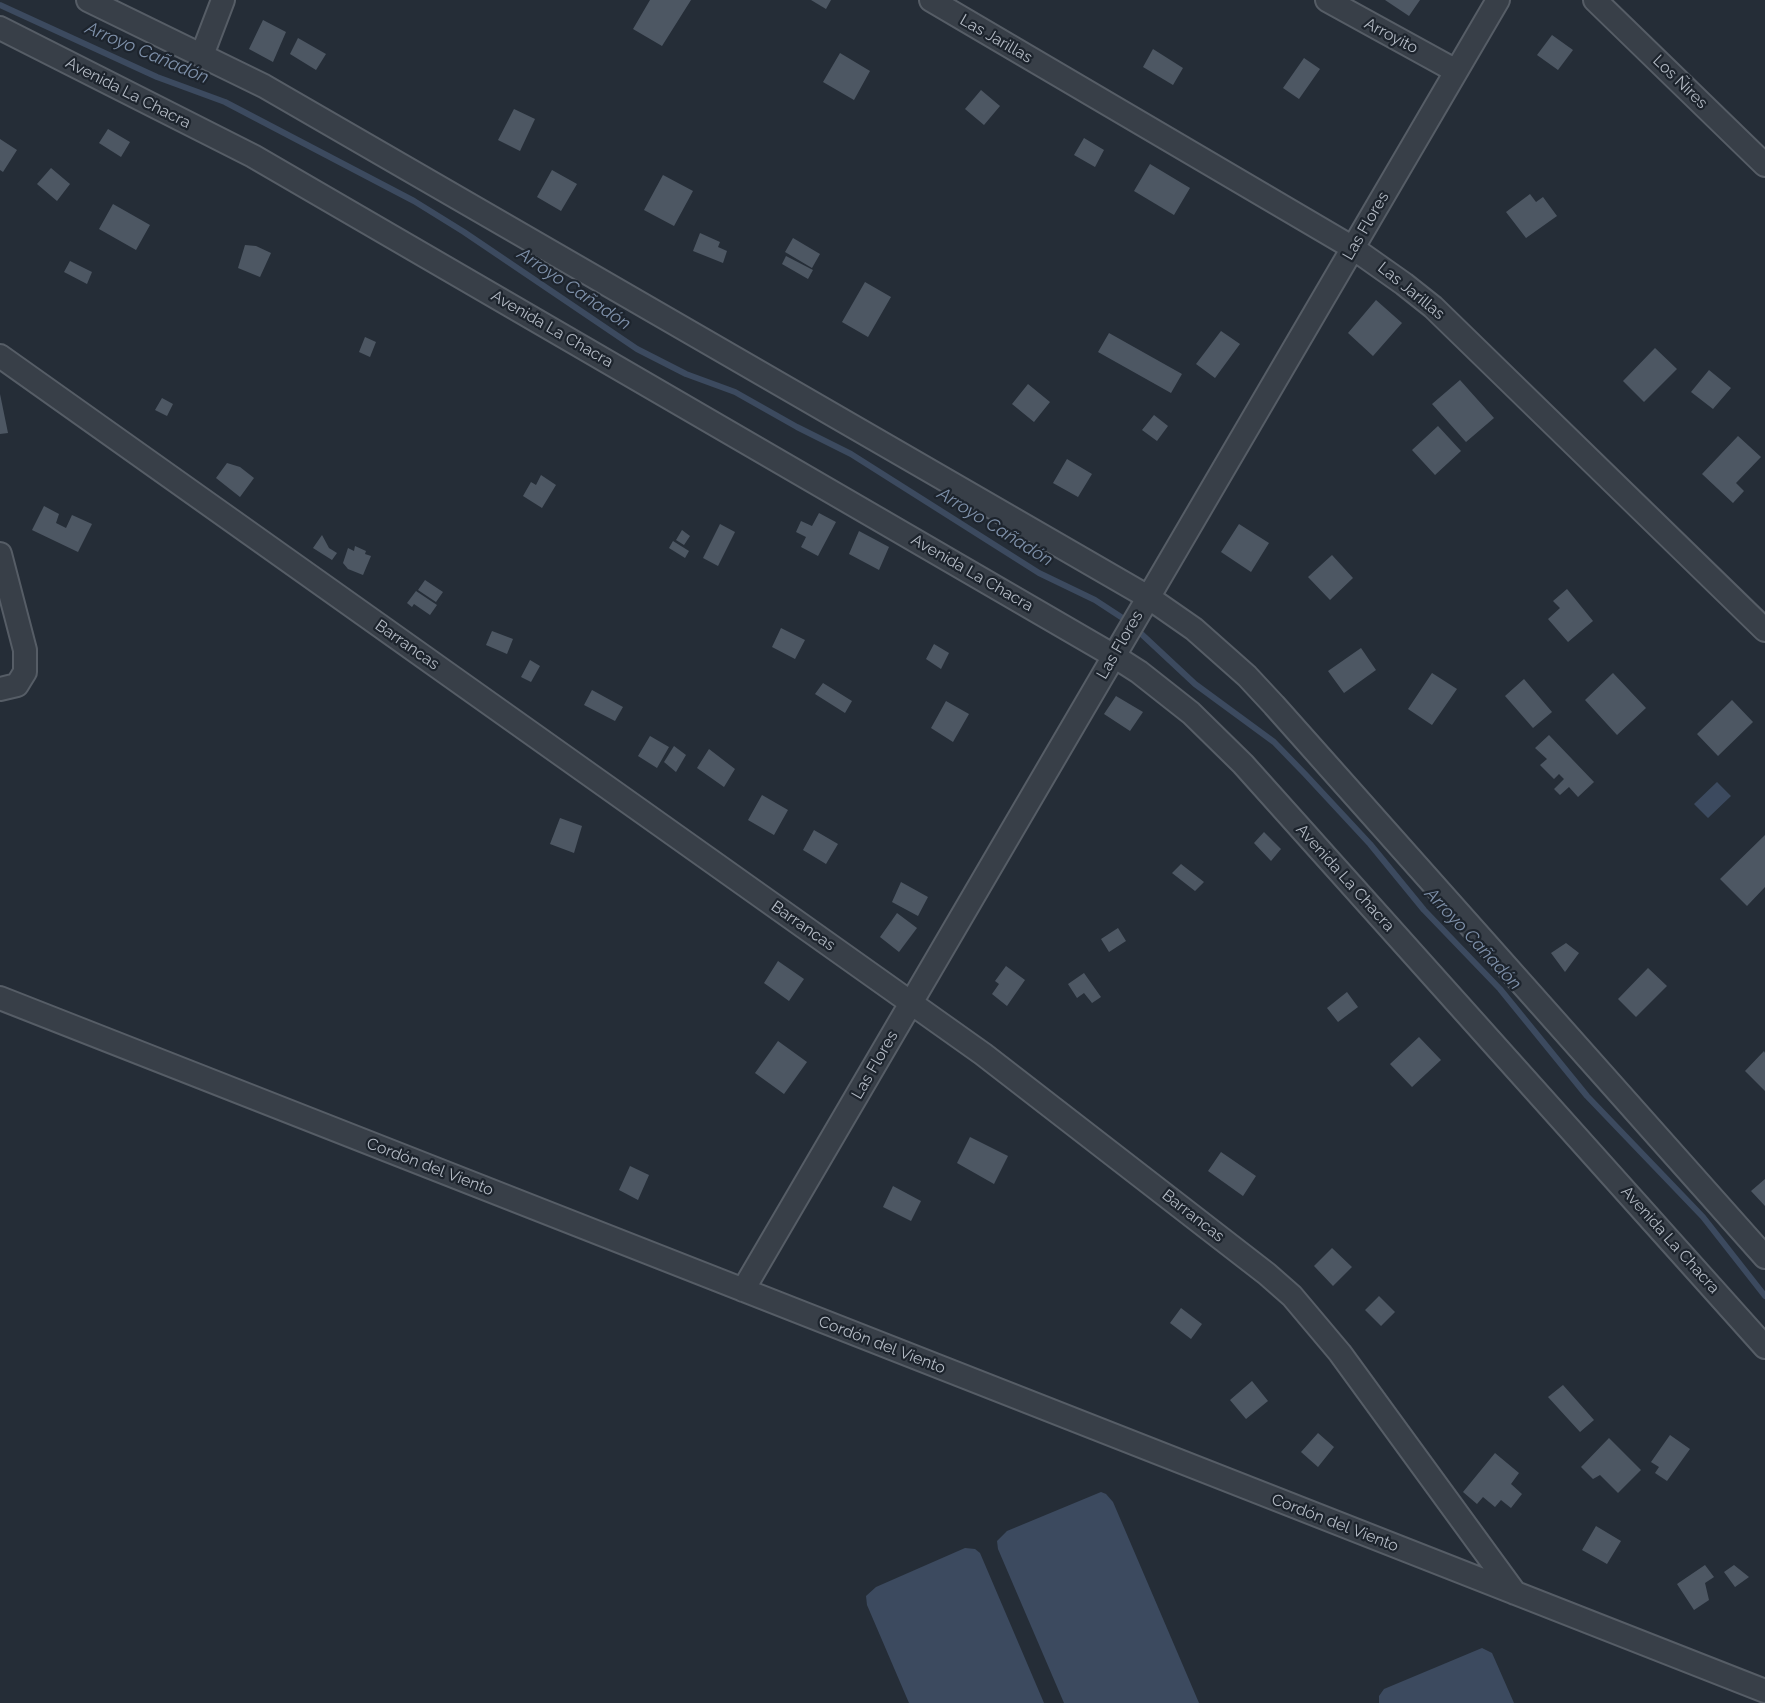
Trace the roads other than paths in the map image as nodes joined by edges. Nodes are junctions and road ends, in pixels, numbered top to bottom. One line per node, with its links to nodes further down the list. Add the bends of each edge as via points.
1 (88, 0): 8 (street)
2 (223, 0): 8 (street)
3 (931, 0): 11 (street, Las Jarillas)
4 (1327, 0): 9 (street, Arroyito)
5 (1498, 0): 9 (street, Las Flores)
6 (1595, 0): 10 (street, Los Ñires)
7 (0, 28): 16 (street, Avenida La Chacra, via 253,156)
8 (202, 55): 14 (street, via 274,92)
9 (1456, 71): 11 (street, Las Flores)
10 (1765, 165)
11 (1353, 248): 14 (street, Las Flores); 15 (street, Las Jarillas, via 1433,307)
12 (0, 356): 19 (street, Barrancas)
13 (0, 554): 17 (street, via 25,650 25,672 17,685)
14 (1148, 597): 16 (street, Las Flores); 20 (street, via 1220,651 1274,705)
15 (1765, 630)
16 (1114, 656): 19 (street, Las Flores); 22 (street, Avenida La Chacra, via 1191,713 1243,764)
17 (0, 689)
18 (0, 998): 21 (street, Cordón del Viento)
19 (911, 1003): 21 (street, Las Flores); 23 (street, Barrancas, via 1021,1082 1292,1296 1340,1353)
20 (1765, 1257)
21 (743, 1290): 23 (street, Cordón del Viento)
22 (1765, 1347)
23 (1515, 1593): 24 (street, Cordón del Viento)
24 (1765, 1691)

